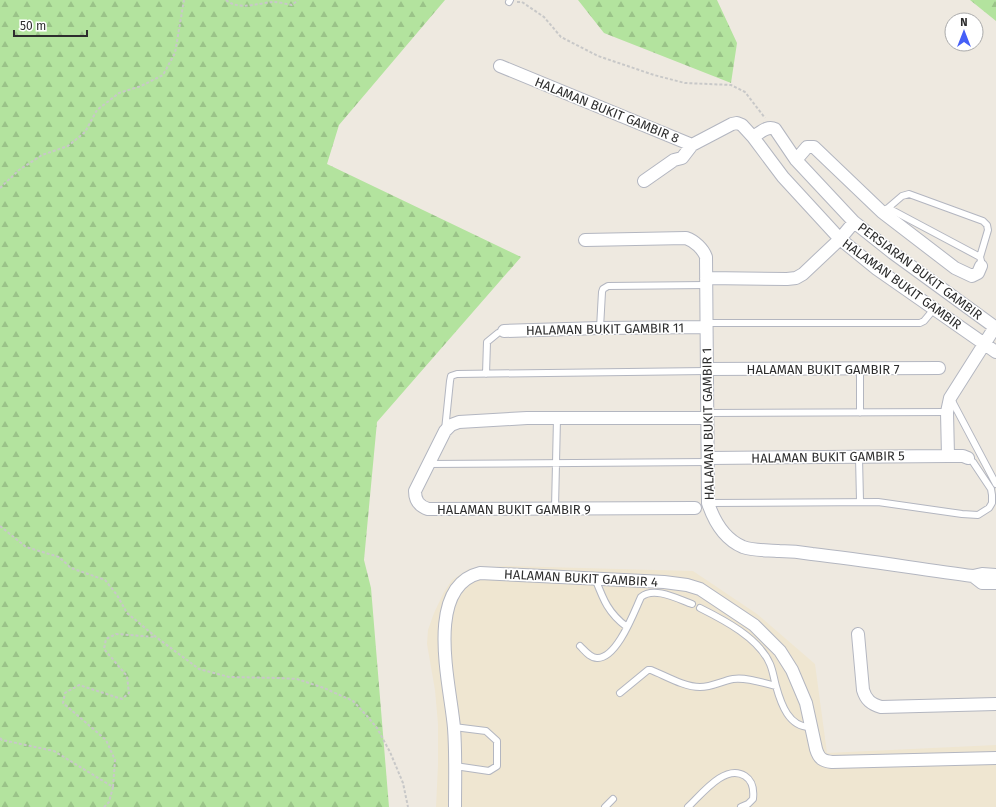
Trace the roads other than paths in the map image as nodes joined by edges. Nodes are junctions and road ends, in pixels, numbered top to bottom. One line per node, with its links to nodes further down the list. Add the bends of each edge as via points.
1 (500, 66): 3 (street, HALAMAN BUKIT GAMBIR 8)
2 (753, 137): 3 (street, HALAMAN BUKIT GAMBIR 8, via 737,123); 4 (street, PERSIARAN BUKIT GAMBIR, via 767,128 775,129); 8 (street, HALAMAN BUKIT GAMBIR, via 783,177)
3 (687, 143): 5 (street, via 674,154 674,160)
4 (796, 160): 6 (street, PERSIARAN BUKIT GAMBIR, via 807,147 814,147); 7 (street, PERSIARAN BUKIT GAMBIR)
5 (644, 181)
6 (885, 210): 10 (lane); 10 (street, PERSIARAN BUKIT GAMBIR, via 955,268 972,276 978,273); 10 (lane, via 902,196 909,194 983,221 988,225 988,230)
7 (854, 222): 8 (street); 14 (street, PERSIARAN BUKIT GAMBIR)
8 (840, 239): 11 (street, via 796,278); 12 (street, HALAMAN BUKIT GAMBIR, via 877,269)
9 (585, 240): 11 (street, HALAMAN BUKIT GAMBIR 1, via 686,238 694,241 706,258)
10 (981, 261)
11 (706, 281): 13 (street, HALAMAN BUKIT GAMBIR 1); 15 (lane, via 608,286 602,292)
12 (934, 308): 13 (lane, via 924,322 920,323); 17 (street, HALAMAN BUKIT GAMBIR)
13 (706, 325): 15 (street, HALAMAN BUKIT GAMBIR 11); 21 (street, HALAMAN BUKIT GAMBIR 1)
14 (996, 327): 17 (street)
15 (600, 328): 16 (street, HALAMAN BUKIT GAMBIR 11)
16 (504, 331): 22 (lane, via 487,342)
17 (985, 344): 18 (street, HALAMAN BUKIT GAMBIR); 23 (street)
18 (996, 352)
19 (939, 368): 20 (street, HALAMAN BUKIT GAMBIR 7)
20 (860, 369): 21 (street, HALAMAN BUKIT GAMBIR 7); 24 (lane)
21 (707, 370): 22 (lane); 26 (street, HALAMAN BUKIT GAMBIR 1)
22 (486, 374): 28 (lane, via 452,376)
23 (950, 398): 25 (street); 35 (lane)
24 (860, 412): 25 (lane); 26 (lane)
25 (947, 412): 29 (street)
26 (707, 416): 27 (street); 32 (street, HALAMAN BUKIT GAMBIR 1)
27 (557, 418): 28 (street, via 459,422 452,424); 33 (lane)
28 (445, 431): 34 (street, HALAMAN BUKIT GAMBIR 9)
29 (948, 456): 30 (street, HALAMAN BUKIT GAMBIR 5); 31 (street, HALAMAN BUKIT GAMBIR 5)
30 (859, 457): 32 (street, HALAMAN BUKIT GAMBIR 5); 36 (lane)
31 (968, 458): 36 (lane, via 992,494 989,508 978,515)
32 (708, 460): 33 (lane); 37 (street, HALAMAN BUKIT GAMBIR 1)
33 (556, 463): 34 (lane); 38 (lane)
34 (427, 464): 38 (street, HALAMAN BUKIT GAMBIR 9, via 415,498 428,510)
35 (996, 484)
36 (860, 501): 37 (lane)
37 (708, 503): 41 (street, HALAMAN BUKIT GAMBIR 1, via 721,530 743,547 826,555)
38 (555, 508): 39 (street, HALAMAN BUKIT GAMBIR 9)
39 (695, 508)
40 (996, 575): 41 (street, HALAMAN BUKIT GAMBIR 1)
41 (973, 576): 43 (street, HALAMAN BUKIT GAMBIR 1, via 982,583)
42 (595, 578): 46 (lane, via 609,611); 52 (street, HALAMAN BUKIT GAMBIR 4, via 480,573 465,579 453,595 444,628); 53 (street, HALAMAN BUKIT GAMBIR 4, via 688,585 700,589 742,616 780,651 792,670 806,703)
43 (996, 584)
44 (692, 604): 46 (lane, via 658,593 647,593 641,597)
45 (700, 608): 49 (lane, via 735,627 762,650 770,664)
46 (627, 627): 48 (lane, via 616,646 603,657 591,656)
47 (858, 634): 51 (street, via 863,690 871,704 881,707)
48 (580, 646)
49 (776, 686): 50 (lane, via 738,679 699,687 648,670); 53 (lane, via 785,711 793,721)
50 (620, 693)
51 (996, 704)
52 (454, 727): 55 (street, HALAMAN BUKIT GAMBIR 4); 55 (lane, via 486,731 497,741 497,766 489,771)
53 (811, 727): 54 (street, HALAMAN BUKIT GAMBIR 4, via 818,756 824,761)
54 (996, 758)
55 (455, 766): 57 (street, HALAMAN BUKIT GAMBIR 4)
56 (613, 799): 58 (lane)
57 (456, 807)
58 (605, 807)
59 (688, 807): 60 (lane, via 716,779 734,773 747,777 754,790 753,799)
60 (741, 807)

